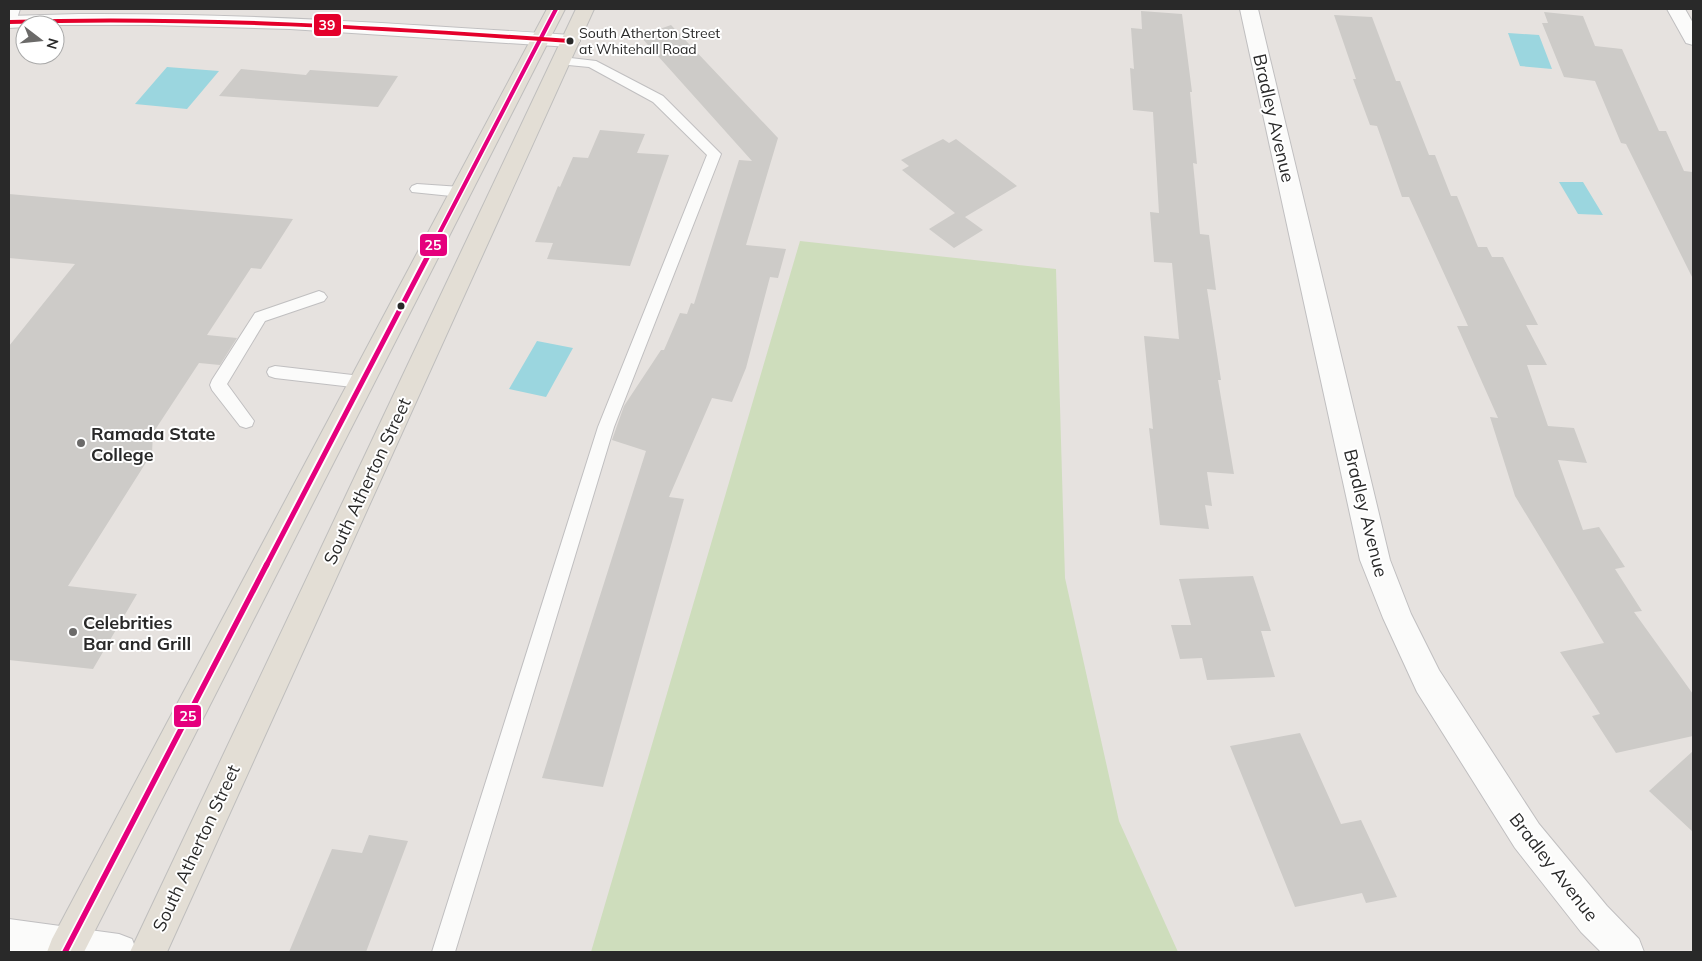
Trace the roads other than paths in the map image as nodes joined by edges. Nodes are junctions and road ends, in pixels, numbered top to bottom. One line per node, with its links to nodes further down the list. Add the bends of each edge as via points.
1 (556, 9): 7 (main road)
2 (585, 9): 9 (main road, South Atherton Street)
3 (1250, 9): 21 (street, Bradley Avenue, via 1376,560 1398,618 1428,681 1527,836 1594,919)
4 (1676, 9): 8 (street)
5 (111, 14): 6 (street); 7 (street)
6 (11, 18)
7 (541, 39): 9 (street); 11 (main road)
8 (1693, 39)
9 (566, 51): 19 (main road, South Atherton Street); 20 (lane, via 658,98 714,154 606,427)
10 (417, 189): 11 (lane)
11 (461, 192): 14 (main road)
12 (319, 297): 15 (lane, via 260,317 218,385)
13 (275, 372): 14 (lane)
14 (361, 382): 17 (main road)
15 (246, 421)
16 (9, 937): 17 (street)
17 (66, 949): 18 (street)
18 (119, 952)
19 (148, 952)
20 (443, 952)
21 (1626, 952)

